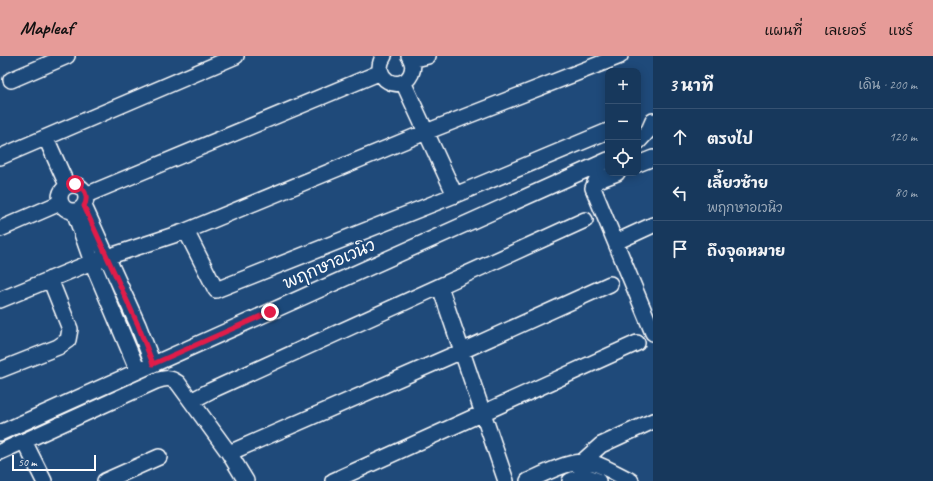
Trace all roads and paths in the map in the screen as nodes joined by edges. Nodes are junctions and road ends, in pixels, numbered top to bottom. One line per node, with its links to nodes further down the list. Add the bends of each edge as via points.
1 (67, 56): 8 (street)
2 (236, 56): 13 (street)
3 (384, 56): 7 (street)
4 (428, 56): 6 (street)
5 (620, 56): 11 (street)
6 (410, 58): 9 (street, via 413,70)
7 (381, 72): 9 (street, via 387,81); 21 (street)
8 (11, 80)
9 (403, 82): 11 (street)
10 (653, 121): 14 (street)
11 (426, 132): 19 (street); 25 (street)
12 (605, 132): 19 (street)
13 (46, 138): 15 (street); 18 (street)
14 (640, 140)
15 (0, 157)
16 (605, 161): 37 (street, พฤกษาอเวนิว)
17 (608, 176): 26 (street, via 596,181 593,188)
18 (67, 185): 20 (street, via 61,191); 21 (street, via 79,185 85,191)
19 (455, 195): 25 (street, via 216,290)
20 (60, 203): 21 (street, via 65,209); 24 (street)
21 (81, 204): 27 (street); 28 (street)
22 (585, 220): 31 (street)
23 (653, 225): 26 (street)
24 (0, 229)
25 (186, 231): 27 (street)
26 (616, 242): 32 (street)
27 (106, 257): 28 (street); 37 (street)
28 (92, 262): 29 (street); 39 (street)
29 (50, 279): 33 (street); 38 (street, via 70,329 68,340 58,347)
30 (610, 284): 36 (street)
31 (440, 287): 36 (street); 40 (street, via 210,390)
32 (647, 299): 34 (street)
33 (0, 300)
34 (653, 332)
35 (637, 343): 41 (street)
36 (462, 351): 41 (street); 46 (street)
37 (153, 364): 39 (street, พฤกษาอเวนิว)
38 (0, 370)
39 (138, 371): 43 (street, พฤกษาอเวนิว)
40 (191, 401): 44 (street, via 178,383 172,378 167,378); 46 (street)
41 (483, 413): 52 (street); 53 (street)
42 (653, 421): 48 (street, via 601,445)
43 (0, 433)
44 (24, 441): 45 (street); 49 (street)
45 (0, 452)
46 (229, 453): 51 (street)
47 (159, 457): 50 (street)
48 (578, 473): 54 (street, via 558,468); 55 (street); 56 (street, via 596,464)
49 (44, 481)
50 (105, 481)
51 (246, 481)
52 (333, 481)
53 (506, 481)
54 (528, 481)
55 (598, 481)
56 (631, 481)

